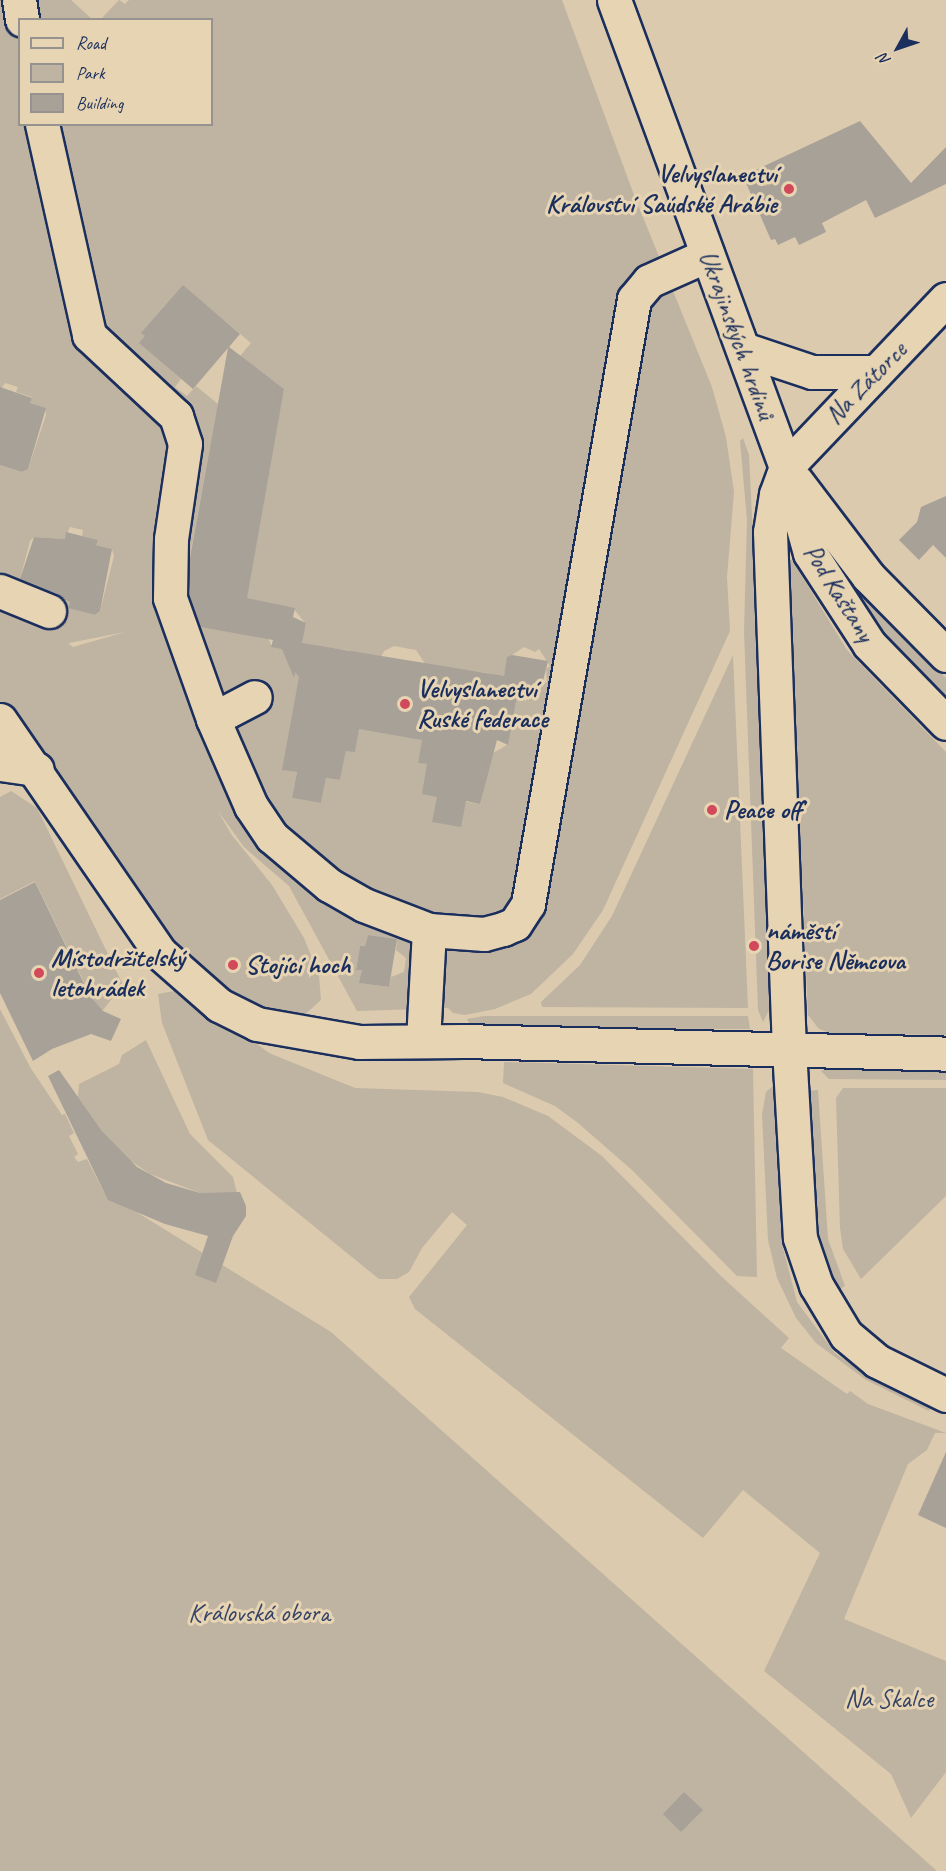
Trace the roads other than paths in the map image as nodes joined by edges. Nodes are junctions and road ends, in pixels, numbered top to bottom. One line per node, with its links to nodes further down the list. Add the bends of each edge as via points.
1 (19, 0): 3 (street)
2 (614, 0): 5 (street, Ukrajinských hrdinů)
3 (22, 18)
4 (42, 126): 14 (street, via 89,335 176,416 185,444 171,539 170,598)
5 (707, 255): 7 (street, Ukrajinských hrdinů); 19 (street, via 650,281 634,299 528,904 515,924 494,931)
6 (946, 299): 8 (street, Na Zátorce)
7 (743, 349): 8 (street, via 812,372); 9 (street, Ukrajinských hrdinů)
8 (876, 372): 9 (street, Na Zátorce)
9 (786, 468): 12 (street, Pod Kaštany, via 852,558); 16 (street, Pod Kaštany, via 807,544 825,581 869,644); 21 (street, via 776,495 770,532)
10 (0, 591): 11 (street)
11 (49, 610)
12 (946, 655)
13 (255, 697): 14 (street)
14 (213, 719): 19 (street, via 250,806 272,837 330,885 374,909)
15 (0, 720): 18 (street)
16 (946, 723)
17 (0, 765): 18 (street)
18 (37, 769): 20 (street, via 160,953 219,1005 266,1027 359,1042)
19 (429, 930): 20 (street)
20 (423, 1041): 21 (street)
21 (789, 1049): 22 (street); 23 (street, via 800,1238 809,1270 828,1309 865,1353)
22 (946, 1054)
23 (946, 1395)

